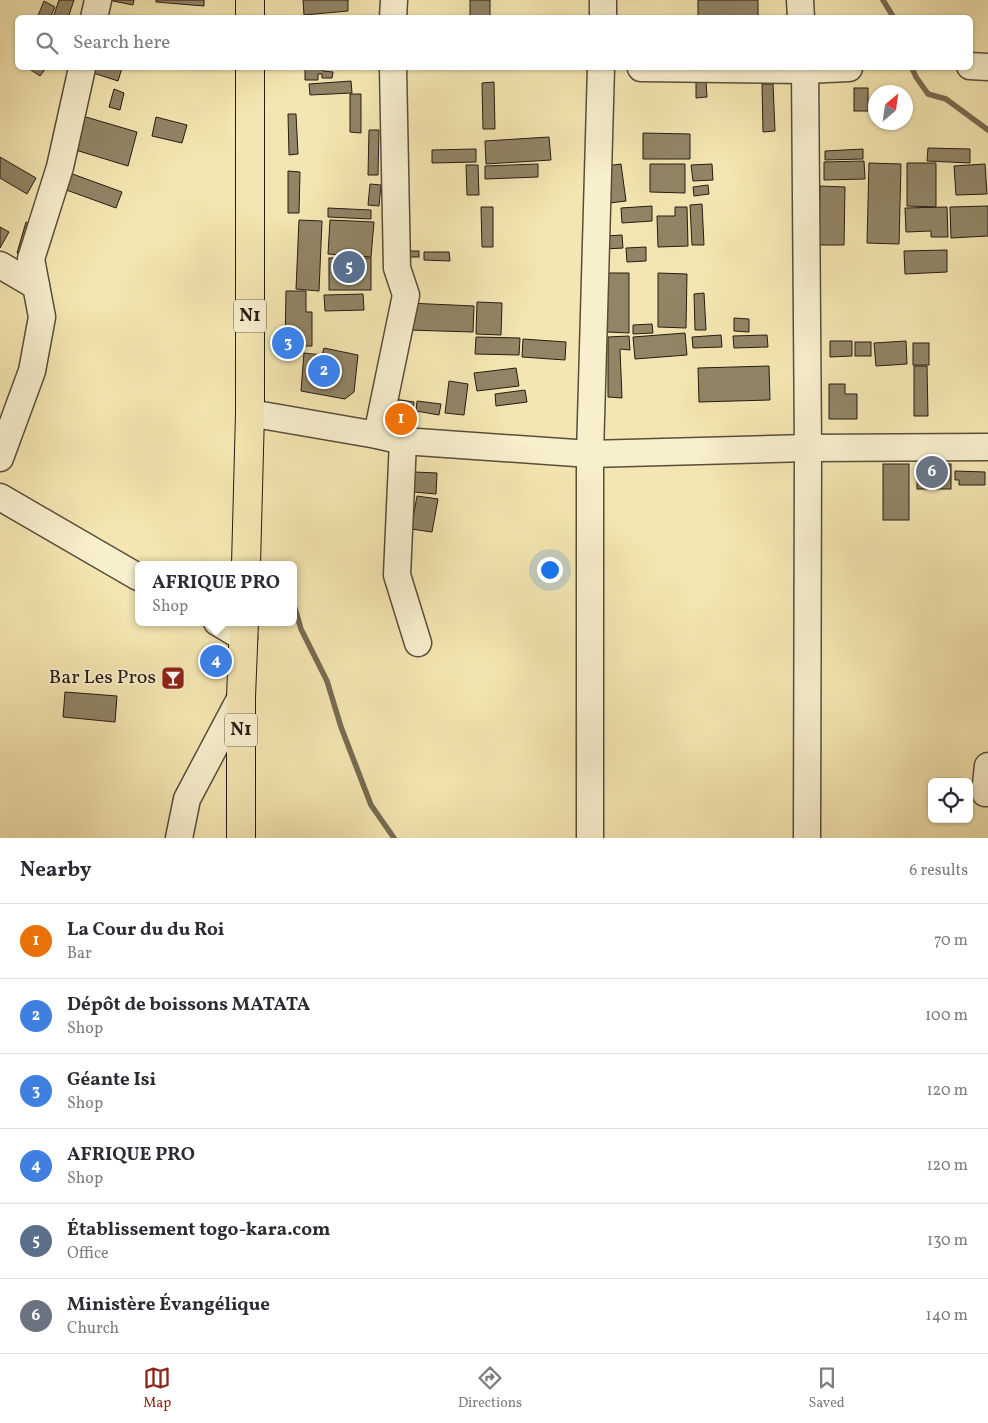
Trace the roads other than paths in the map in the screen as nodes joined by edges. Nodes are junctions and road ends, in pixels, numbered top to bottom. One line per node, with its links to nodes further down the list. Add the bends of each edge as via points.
1 (98, 0): 6 (street)
2 (250, 0): 7 (highway)
3 (394, 0): 8 (street)
4 (603, 0): 9 (street)
5 (800, 0): 10 (street)
6 (95, 15)
7 (250, 15)
8 (393, 15)
9 (602, 15)
10 (802, 15)
11 (973, 66): 12 (street)
12 (988, 67)
13 (82, 70): 19 (street, via 60,167 31,259)
14 (250, 70): 20 (highway, N1)
15 (393, 70): 21 (street, via 397,268 406,294)
16 (601, 70): 25 (street)
17 (805, 70): 24 (street)
18 (0, 265): 19 (street)
19 (36, 286): 26 (street, via 42,318 32,371)
20 (250, 413): 21 (street); 28 (highway, N1)
21 (377, 434): 22 (street)
22 (403, 441): 25 (street); 32 (street, via 397,575)
23 (988, 447): 24 (street)
24 (808, 448): 25 (street); 39 (street)
25 (590, 454): 38 (street)
26 (0, 458)
27 (0, 497): 29 (street)
28 (246, 561)
29 (135, 575)
30 (230, 626): 31 (street)
31 (244, 630): 33 (highway, N1)
32 (418, 643)
33 (240, 697): 36 (street, via 188,799); 37 (highway, N1)
34 (988, 766): 35 (street)
35 (985, 793)
36 (179, 838)
37 (241, 838)
38 (590, 838)
39 (807, 838)

